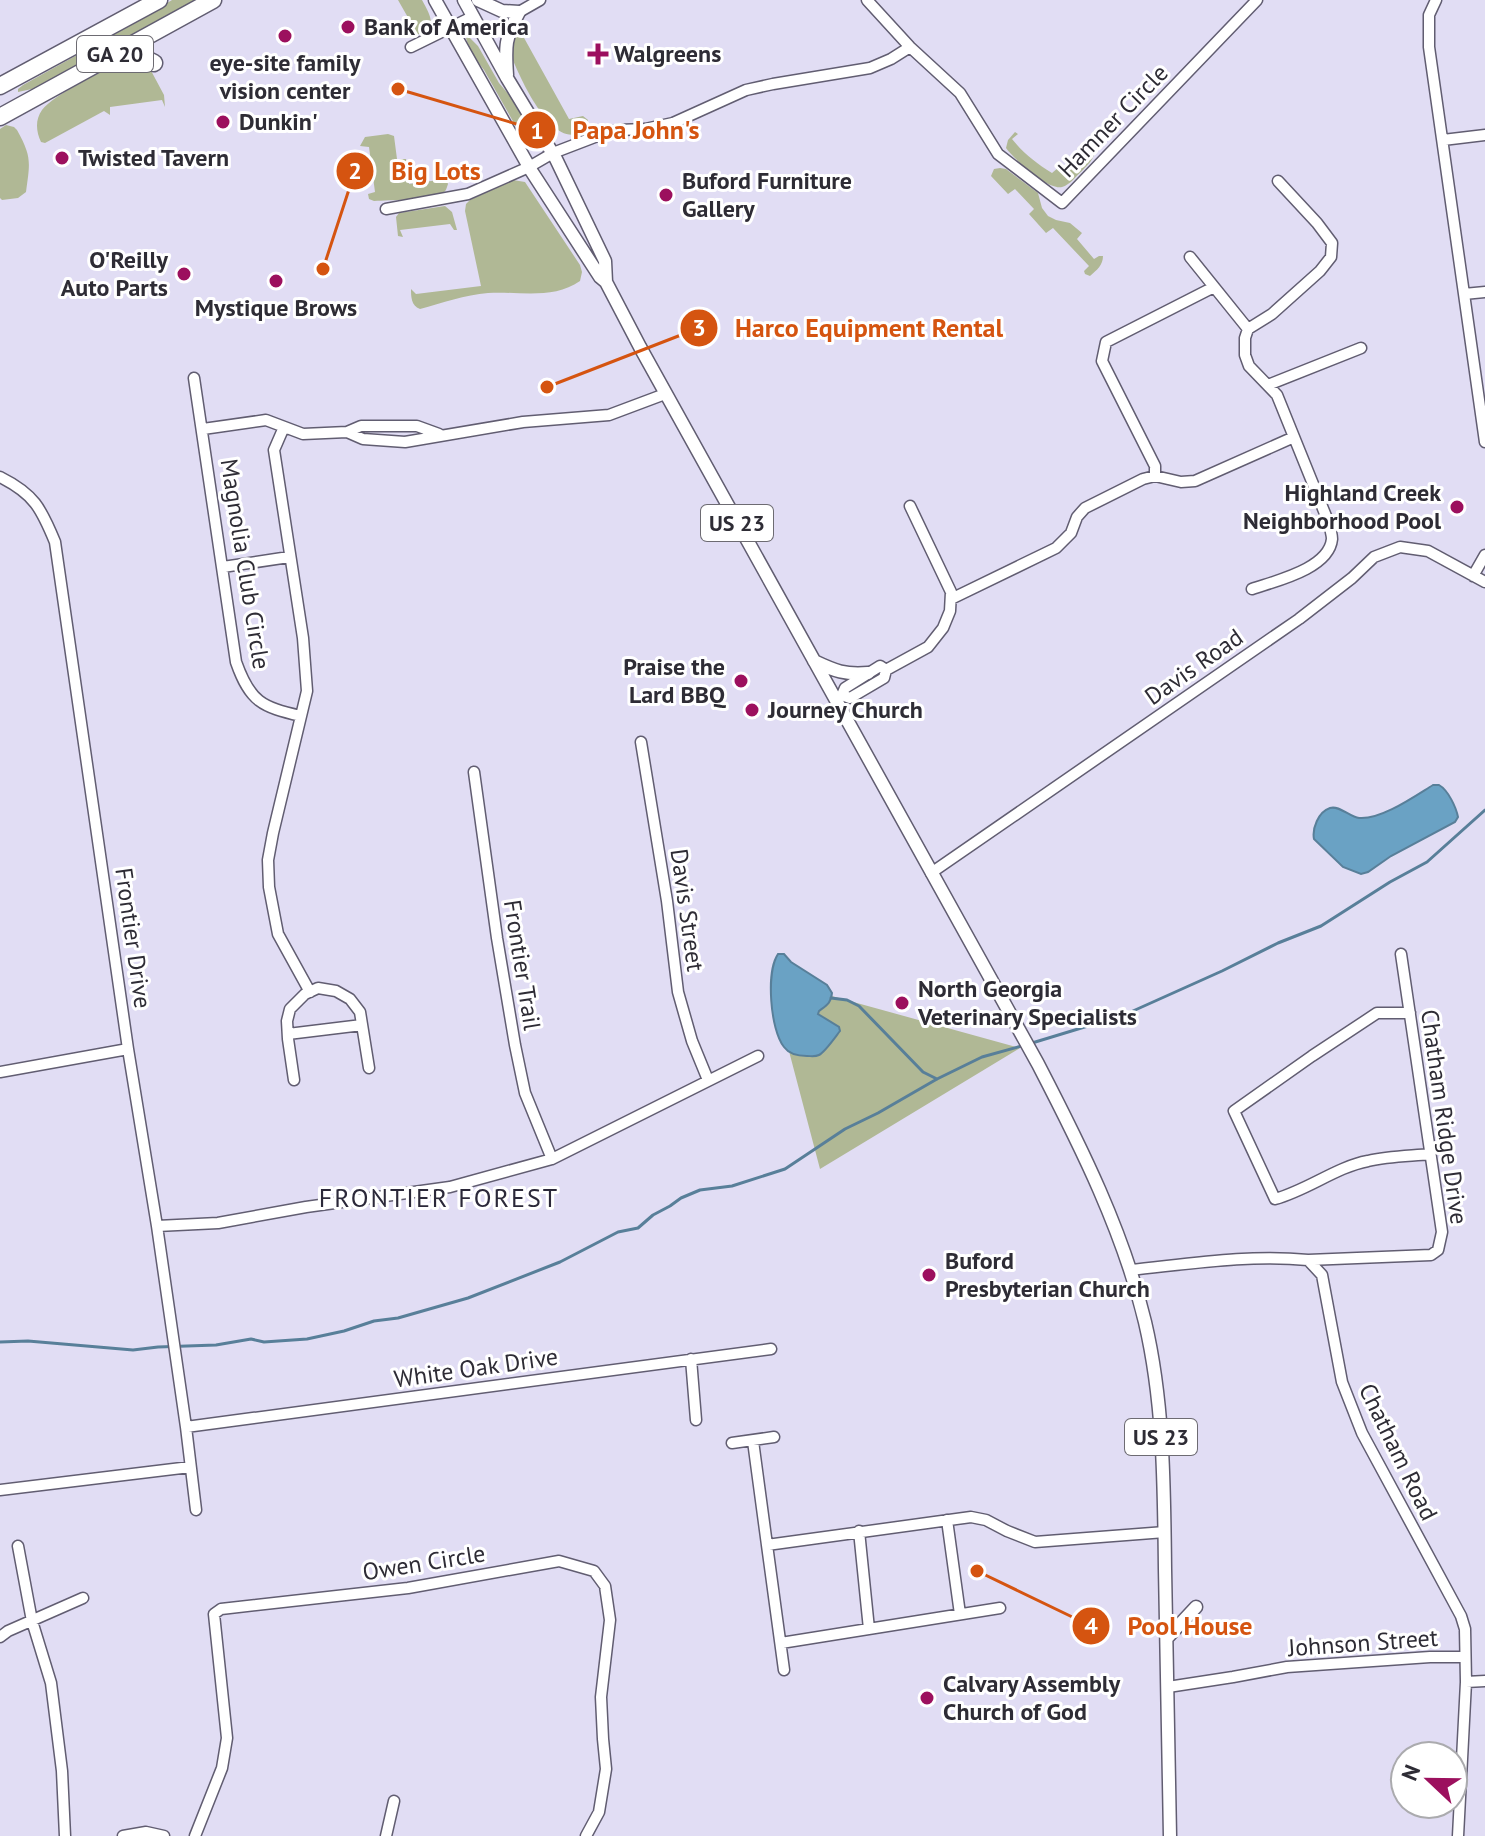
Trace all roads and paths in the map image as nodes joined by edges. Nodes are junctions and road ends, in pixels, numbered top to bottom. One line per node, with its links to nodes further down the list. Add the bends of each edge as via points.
1 (159, 0): 18 (highway, GA 20)
2 (213, 0): 13 (highway, GA 20)
3 (435, 0): 12 (main road, US 23)
4 (464, 0): 11 (main road, US 23)
5 (478, 0): 10 (main road)
6 (540, 0): 10 (street)
7 (867, 0): 15 (street, Hamner Circle)
8 (1257, 0): 15 (street, Hamner Circle, via 1062,203 998,154 960,93)
9 (1436, 0): 21 (street, via 1429,15 1429,47)
10 (519, 12): 17 (main road, via 505,46)
11 (472, 17): 12 (street); 17 (main road, US 23)
12 (451, 27): 14 (street); 23 (main road, US 23)
13 (158, 30): 16 (highway, GA 20); 16 (highway, via 151,48 154,63)
14 (411, 47)
15 (910, 47): 22 (street, via 870,68 746,90 673,123 609,132)
16 (118, 52): 19 (highway, GA 20)
17 (507, 78): 22 (main road, US 23)
18 (0, 86)
19 (0, 117)
20 (1485, 135): 21 (street)
21 (1443, 140): 30 (street)
22 (553, 153): 23 (street); 27 (main road, US 23, via 605,261)
23 (530, 170): 25 (street, via 468,194); 27 (main road, US 23)
24 (1278, 181): 31 (street, via 1332,243 1331,257 1272,314)
25 (386, 209)
26 (1190, 257): 28 (street)
27 (606, 282): 35 (main road, US 23)
28 (1214, 287): 31 (street); 44 (street, via 1106,342 1102,361 1155,466)
29 (1485, 292): 30 (street)
30 (1464, 294): 43 (street)
31 (1248, 329): 34 (street, via 1245,355)
32 (1361, 348): 34 (street)
33 (194, 378): 38 (street, Magnolia Club Circle)
34 (1268, 385): 41 (street)
35 (665, 394): 40 (street, via 609,415); 54 (main road, US 23)
36 (391, 426): 39 (street, via 361,426); 40 (street, via 417,426); 42 (street)
37 (284, 427): 38 (street, via 266,420); 39 (street, via 303,434); 48 (street, Magnolia Club Circle, via 274,450)
38 (203, 429): 49 (street, Magnolia Club Circle)
39 (347, 432): 42 (street)
40 (441, 435): 42 (street)
41 (1294, 437): 44 (street, via 1195,481); 52 (street, via 1332,540 1304,571)
42 (390, 441)
43 (1485, 442)
44 (1155, 476): 53 (street, via 1085,508 1056,548)
45 (0, 477): 67 (street, Frontier Drive, via 31,497 55,542)
46 (910, 506): 53 (street)
47 (1485, 555): 50 (street)
48 (289, 557): 49 (street); 58 (street, Magnolia Club Circle, via 307,691)
49 (223, 567): 58 (street, Magnolia Club Circle, via 236,662 249,692 271,709)
50 (1473, 576): 51 (street, Davis Road); 61 (street, Davis Road, via 1428,551 1400,547 1374,557 1299,619)
51 (1485, 582)
52 (1252, 589)
53 (951, 599): 55 (street, via 943,628 928,647)
54 (813, 661): 56 (main road, via 849,674); 57 (main road, US 23)
55 (886, 670): 56 (street, via 880,666); 57 (street, via 884,678 850,698)
56 (868, 673): 57 (street)
57 (838, 697): 61 (main road, US 23)
58 (301, 716): 63 (street, via 268,860 278,934)
59 (641, 742): 72 (street, Davis Street, via 678,992)
60 (474, 772): 74 (street, Frontier Trail, via 515,1045 525,1093)
61 (931, 873): 77 (main road, US 23, via 1080,1146)
62 (1401, 954): 64 (street, Chatham Ridge Drive)
63 (310, 992): 65 (street, via 336,991 350,999); 66 (street, via 290,1009)
64 (1410, 1013): 73 (street, Chatham Ridge Drive); 73 (street, via 1377,1013 1234,1111 1275,1199 1367,1161)
65 (362, 1025): 66 (street); 69 (street)
66 (288, 1034): 71 (street)
67 (128, 1049): 70 (street); 75 (street, Frontier Drive)
68 (758, 1056): 72 (street)
69 (369, 1068)
70 (0, 1072)
71 (294, 1080)
72 (708, 1080): 74 (street)
73 (1430, 1154): 76 (street, Chatham Ridge Drive, via 1442,1232 1438,1250 1431,1255)
74 (552, 1159): 75 (street, via 450,1187 218,1223)
75 (157, 1226): 81 (street, Frontier Drive)
76 (1308, 1260): 77 (street, via 1236,1260); 102 (street, Chatham Road, via 1322,1275 1342,1382 1362,1433 1461,1616)
77 (1130, 1270): 90 (main road, US 23, via 1159,1399)
78 (771, 1349): 79 (street, White Oak Drive)
79 (691, 1359): 80 (street); 81 (street, White Oak Drive)
80 (696, 1420)
81 (186, 1427): 85 (street, Frontier Drive)
82 (774, 1437): 83 (street)
83 (753, 1441): 84 (street); 91 (street)
84 (732, 1443)
85 (190, 1467): 86 (street); 87 (street)
86 (0, 1490)
87 (196, 1510)
88 (947, 1520): 89 (street); 90 (street, via 986,1520 1035,1542); 96 (street)
89 (859, 1531): 91 (street); 98 (street)
90 (1165, 1532): 100 (main road, US 23)
91 (767, 1545): 101 (street)
92 (18, 1546): 97 (street)
93 (83, 1598): 97 (street)
94 (1196, 1607): 100 (main road)
95 (1000, 1608): 96 (street)
96 (960, 1614): 98 (street)
97 (32, 1621): 99 (street); 108 (street, via 51,1683)
98 (869, 1629): 101 (street)
99 (0, 1637)
100 (1167, 1638): 106 (main road, US 23)
101 (781, 1643): 103 (street)
102 (1465, 1657): 105 (street, Chatham Road); 106 (street, Johnson Street, via 1287,1667)
103 (784, 1670)
104 (1485, 1681): 105 (street)
105 (1466, 1682): 115 (street, Chatham Road)
106 (1168, 1687): 114 (main road, US 23)
107 (394, 1801): 112 (street)
108 (65, 1836)
109 (123, 1836): 110 (street)
110 (164, 1836)
111 (195, 1836): 113 (street, Owen Circle, via 222,1768 227,1738 214,1614 559,1561 594,1571 605,1586 610,1620 601,1697 606,1769 599,1812)
112 (386, 1836)
113 (586, 1836)
114 (1170, 1836)
115 (1458, 1836)

